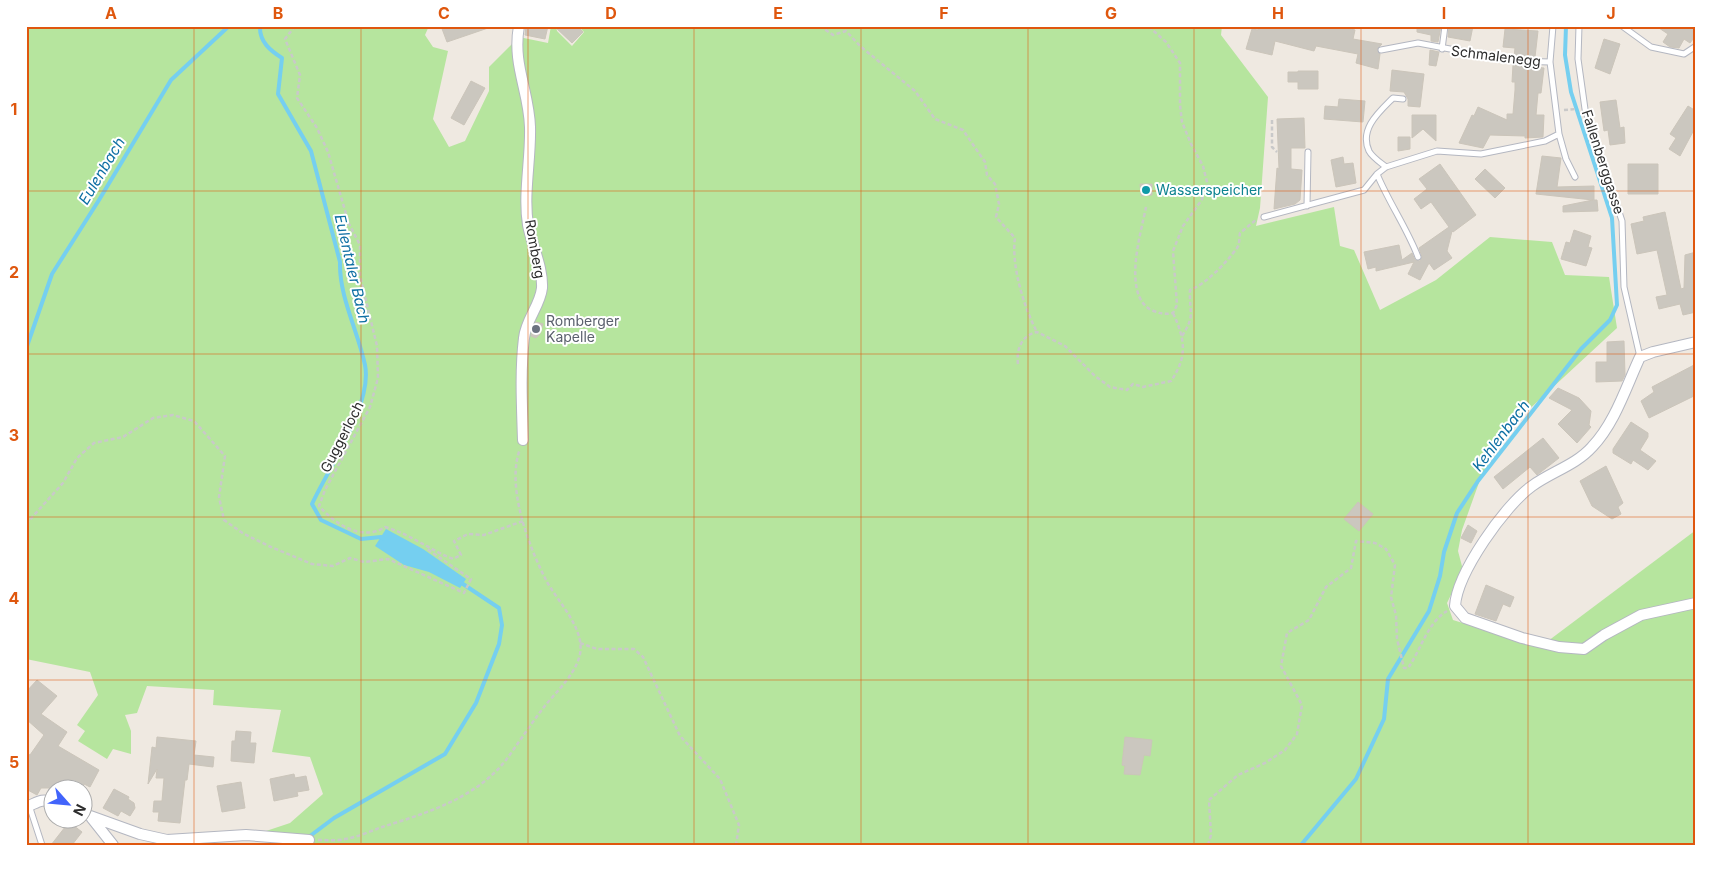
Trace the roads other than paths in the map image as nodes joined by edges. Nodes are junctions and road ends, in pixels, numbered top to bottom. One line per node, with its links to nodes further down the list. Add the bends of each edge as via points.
1 (520, 26): 21 (street, Romberg, via 516,41 518,64 530,124 528,224 542,289 524,337)
2 (1445, 26): 7 (lane, Schmalenegg)
3 (1553, 26): 9 (lane, Schmalenegg)
4 (1579, 26): 20 (lane, Fallenberggasse, via 1578,59 1585,109 1622,221 1624,287)
5 (1622, 26): 6 (lane, via 1651,46 1684,54)
6 (1696, 46)
7 (1442, 49): 8 (lane, Schmalenegg, via 1418,43); 9 (lane, Schmalenegg, via 1514,61)
8 (1381, 50)
9 (1550, 62): 11 (lane, Schmalenegg)
10 (1404, 99): 13 (lane, via 1393,98 1375,115 1369,128 1366,140 1369,153)
11 (1559, 134): 13 (lane, via 1538,143 1481,154 1437,151); 15 (lane, Schmalenegg)
12 (1308, 152): 16 (lane)
13 (1386, 167): 14 (lane)
14 (1377, 174): 16 (lane, via 1364,190); 18 (lane, via 1408,231)
15 (1575, 177)
16 (1307, 206): 17 (lane)
17 (1264, 217)
18 (1418, 257)
19 (1696, 342): 20 (street)
20 (1640, 357): 22 (street, via 1606,429 1591,448 1529,488 1498,521 1459,589 1455,606 1465,618 1522,638 1584,649 1604,634 1641,615)
21 (523, 440)
22 (1696, 603)
23 (42, 800): 24 (street)
24 (28, 805): 29 (lane)
25 (92, 817): 28 (street, via 167,840)
26 (92, 822): 30 (street)
27 (309, 840): 28 (street, via 264,835)
28 (203, 841)
29 (42, 845)
30 (113, 845)

